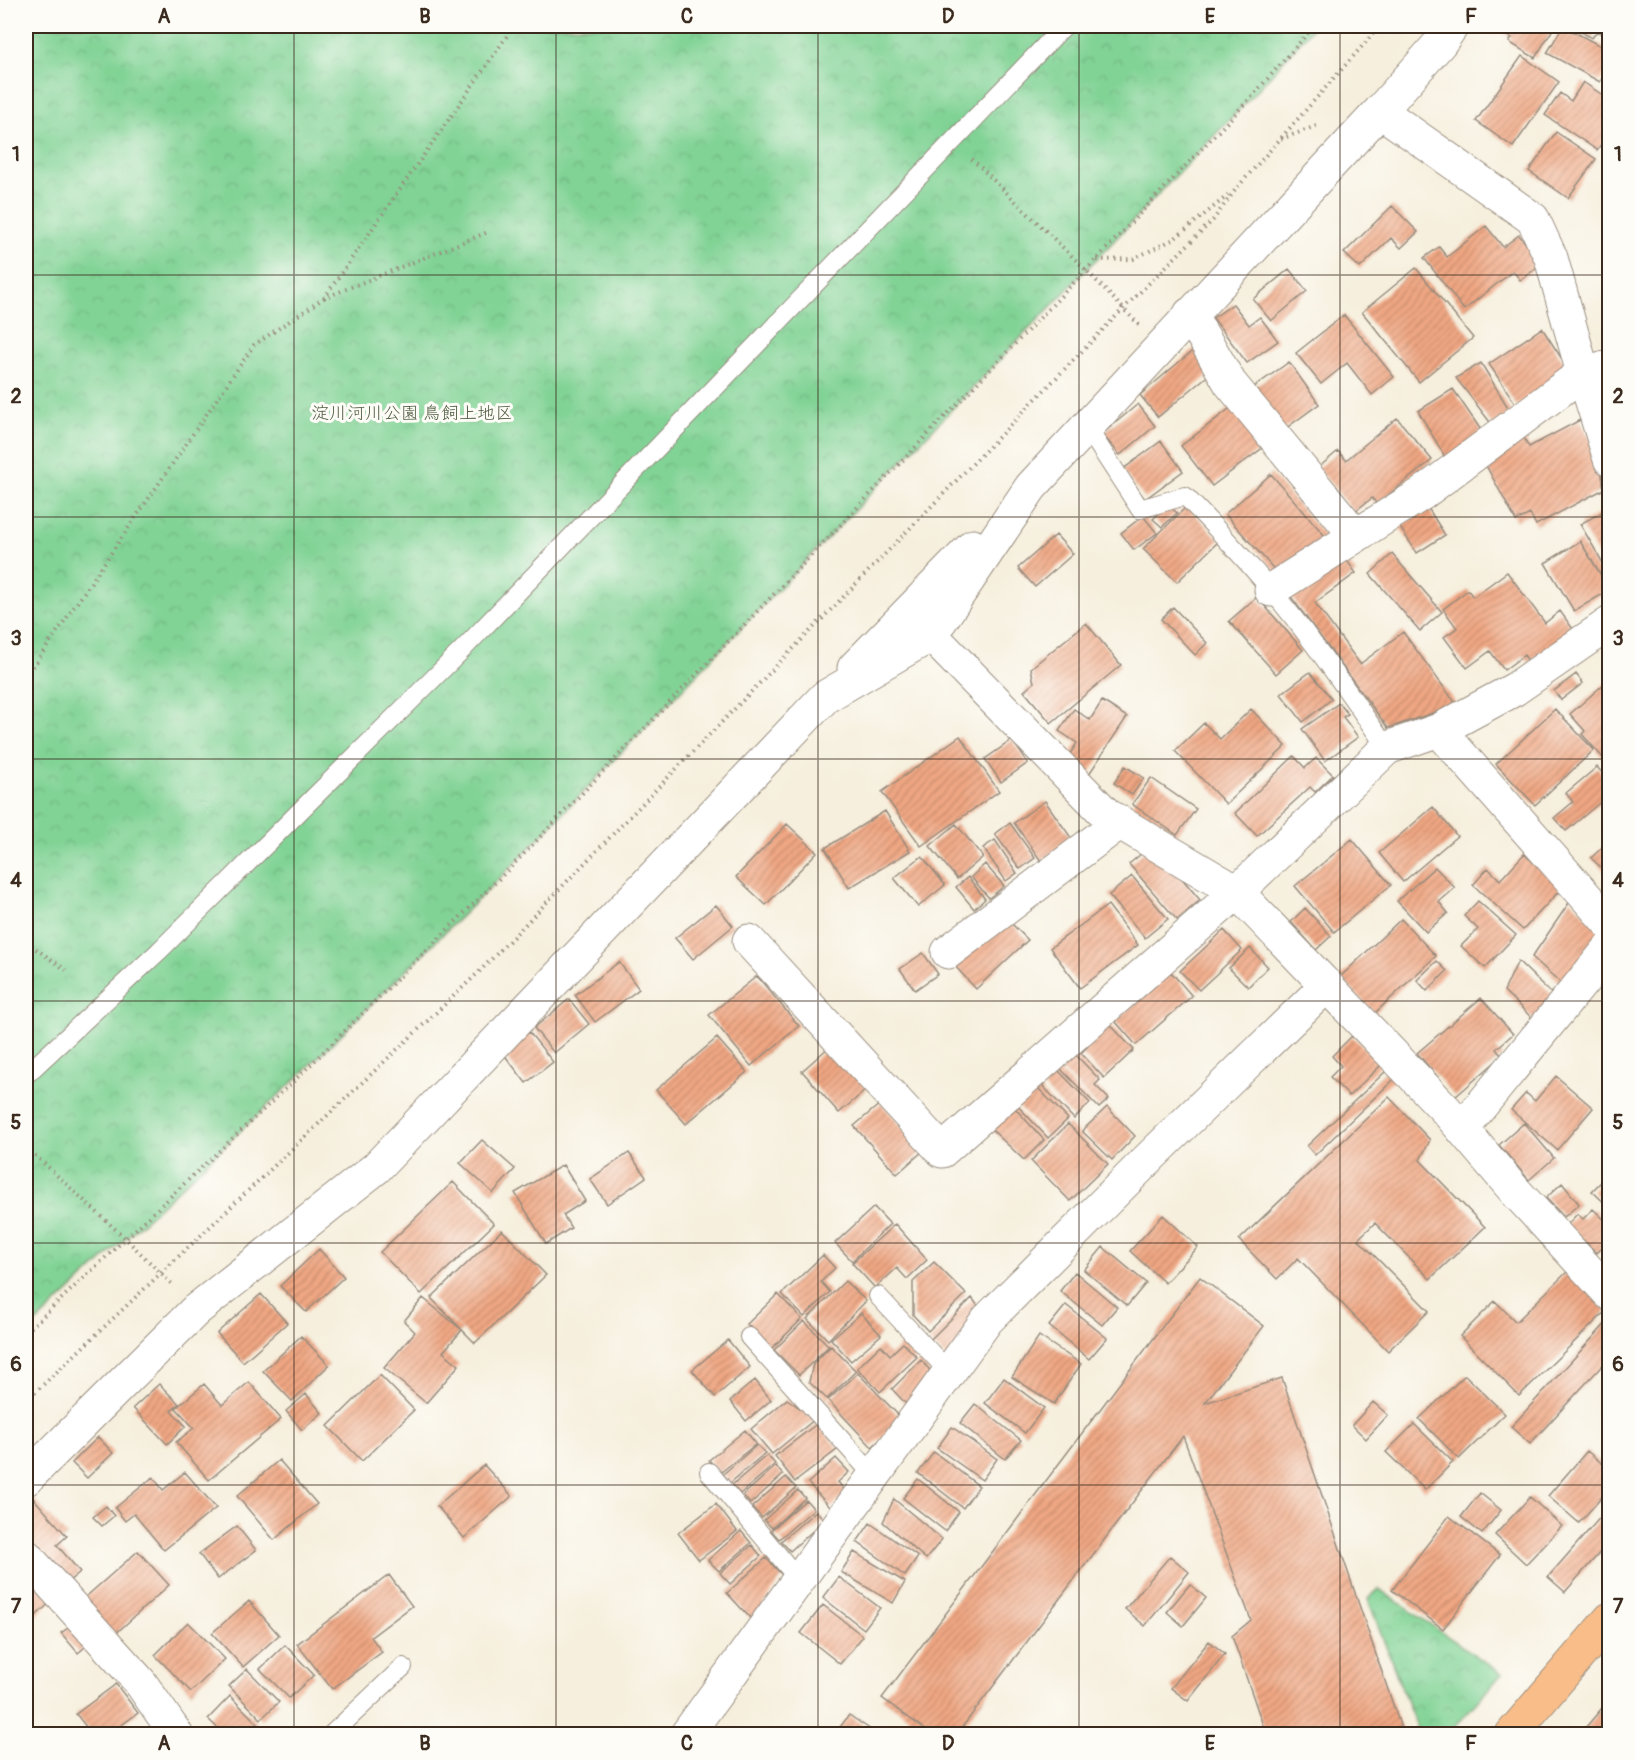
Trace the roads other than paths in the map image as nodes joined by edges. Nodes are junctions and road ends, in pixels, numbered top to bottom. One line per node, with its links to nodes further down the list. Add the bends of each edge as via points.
1 (1064, 26): 23 (lane, via 463,649 159,951)
2 (1452, 26): 3 (street)
3 (1380, 111): 4 (street); 5 (street, via 1533,219)
4 (1190, 314): 6 (street); 9 (street, via 1230,383)
5 (1596, 370): 7 (street); 9 (street, via 1423,494)
6 (1086, 426): 8 (street); 10 (lane, via 1140,509 1185,496)
7 (1610, 459)
8 (1031, 487): 12 (street); 13 (street)
9 (1356, 536): 10 (street)
10 (1271, 590): 15 (lane)
11 (1610, 623): 14 (street, via 1515,689)
12 (931, 635): 13 (street); 16 (street, via 1107,815)
13 (825, 697): 31 (street, via 376,1168 196,1310)
14 (1439, 730): 15 (street); 18 (street)
15 (1387, 748): 17 (street)
16 (1120, 822): 17 (street); 21 (street)
17 (1237, 892): 19 (street, via 942,1151); 22 (street)
18 (1610, 924)
19 (750, 941)
20 (1610, 948): 24 (street)
21 (948, 952)
22 (1327, 985): 24 (street); 28 (street, via 987,1320)
23 (26, 1075)
24 (1462, 1129): 25 (street)
25 (1610, 1294)
26 (878, 1296): 28 (lane)
27 (749, 1336): 30 (lane)
28 (949, 1372): 30 (street)
29 (709, 1472): 33 (lane)
30 (874, 1476): 33 (street)
31 (26, 1479)
32 (26, 1556): 36 (street, via 140,1682)
33 (799, 1580): 38 (street)
34 (1610, 1619): 39 (main road)
35 (403, 1667): 37 (lane)
36 (176, 1734)
37 (332, 1734)
38 (687, 1734)
39 (1512, 1734)

